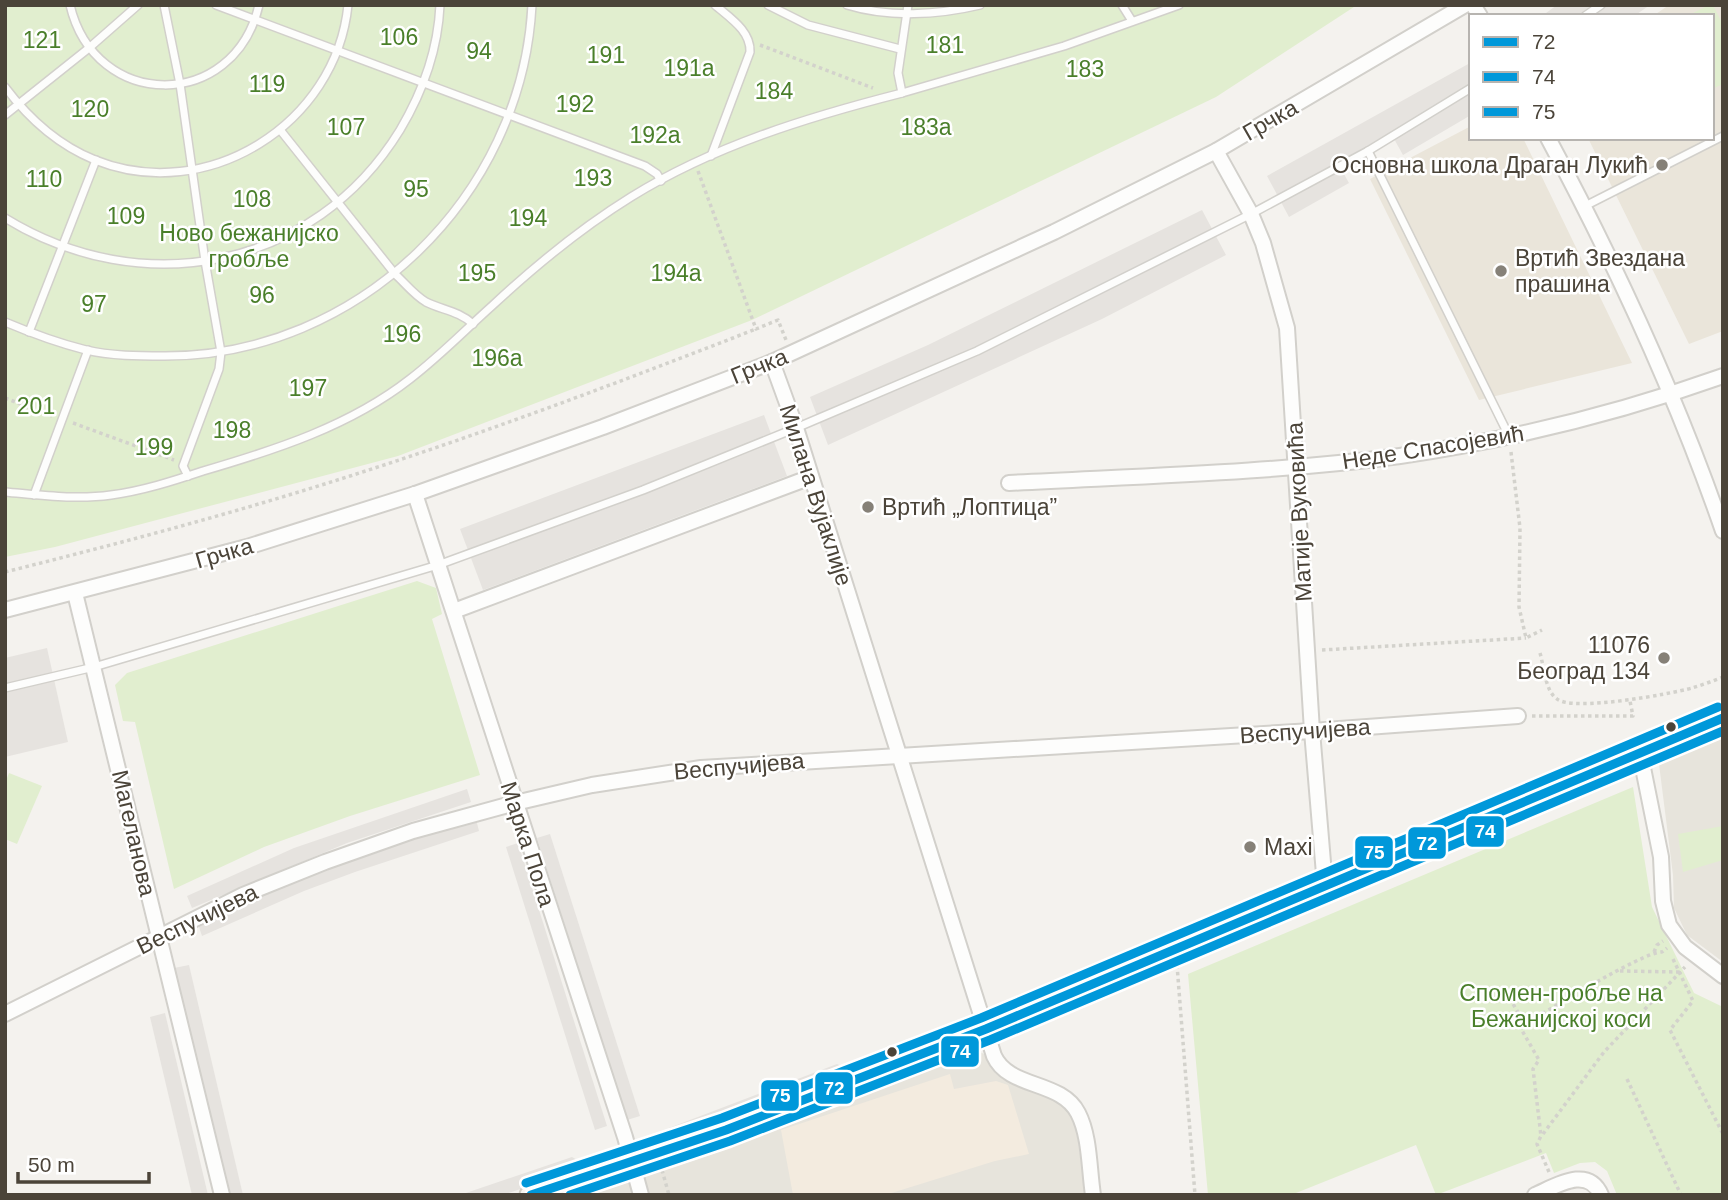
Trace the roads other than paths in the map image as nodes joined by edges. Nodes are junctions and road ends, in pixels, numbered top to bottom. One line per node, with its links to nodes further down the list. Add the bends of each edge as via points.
1 (70, 5): 19 (lane)
2 (138, 5): 19 (lane)
3 (164, 5): 23 (lane)
4 (216, 5): 17 (lane)
5 (259, 5): 17 (lane)
6 (348, 5): 21 (lane)
7 (440, 5): 22 (lane)
8 (532, 5): 29 (lane, via 527,52)
9 (715, 5): 35 (lane, via 751,44)
10 (768, 5): 20 (lane, via 808,25)
11 (847, 5): 16 (lane, via 876,12)
12 (980, 5): 16 (lane, via 959,10)
13 (1122, 5): 18 (lane)
14 (1179, 5): 18 (lane)
15 (1465, 5): 33 (street, Грчка)
16 (907, 9): 20 (lane)
17 (256, 19): 21 (lane); 23 (lane, via 227,63)
18 (1132, 21): 26 (lane, via 1052,50)
19 (89, 48): 23 (lane, via 100,61 129,79); 27 (lane)
20 (900, 49): 26 (lane)
21 (338, 51): 22 (lane); 30 (lane, via 314,95)
22 (423, 82): 29 (lane); 39 (lane, via 390,147)
23 (180, 84): 37 (lane)
24 (5, 87): 27 (lane)
25 (1469, 89): 34 (lane)
26 (902, 93): 35 (lane, via 793,124)
27 (18, 105): 28 (lane); 36 (lane, via 67,146)
28 (5, 116)
29 (509, 116): 38 (lane, via 645,166); 45 (lane, via 459,206)
30 (281, 131): 37 (lane, via 239,156); 39 (lane)
31 (1723, 136): 40 (lane)
32 (1549, 140): 40 (street)
33 (1216, 151): 41 (street, Матије Вуковића); 51 (street, Грчка, via 1054,232)
34 (1368, 151): 41 (lane); 55 (lane)
35 (711, 156): 38 (lane)
36 (96, 160): 37 (lane, via 144,172); 43 (lane)
37 (192, 170): 44 (lane)
38 (661, 181): 47 (lane, via 578,234)
39 (339, 202): 44 (lane, via 263,246); 45 (lane)
40 (1585, 206): 53 (street)
41 (1251, 214): 54 (lane, via 977,351); 56 (street, Матије Вуковића, via 1264,243 1287,328)
42 (5, 218): 43 (lane)
43 (61, 247): 44 (lane, via 118,262 176,265); 48 (lane)
44 (205, 261): 50 (lane)
45 (395, 274): 47 (lane, via 425,302); 50 (lane, via 313,324)
46 (5, 322): 48 (lane)
47 (473, 324): 57 (lane, via 408,380 355,415 304,438)
48 (29, 332): 49 (lane)
49 (88, 350): 50 (lane, via 143,356); 62 (lane)
50 (221, 352): 57 (lane, via 183,466)
51 (772, 362): 54 (street, Милана Вујаклије); 61 (street, Грчка)
52 (1723, 376): 53 (street, Неде Спасојевић)
53 (1672, 393): 55 (street, Неде Спасојевић); 63 (street)
54 (796, 428): 58 (street, Милана Вујаклије); 64 (lane)
55 (1509, 437): 56 (street, Неде Спасојевић)
56 (1296, 467): 59 (street, Неде Спасојевић); 72 (street, Матије Вуковића)
57 (188, 476): 62 (lane, via 111,495)
58 (811, 477): 67 (street); 74 (street, Милана Вујаклије)
59 (1009, 483)
60 (5, 492): 62 (lane)
61 (415, 494): 64 (street, Марка Пола); 65 (street, Грчка, via 247,547)
62 (34, 495)
63 (1723, 531)
64 (439, 565): 67 (street, Марка Пола); 68 (lane)
65 (75, 593): 66 (street, Грчка); 68 (street, Магеланова)
66 (5, 610)
67 (454, 611): 75 (street, Марка Пола)
68 (94, 667): 69 (lane); 77 (street, Магеланова)
69 (5, 688)
70 (1518, 716): 72 (street, Веспучијева)
71 (1723, 718): 73 (main road)
72 (1312, 731): 74 (street, Веспучијева); 76 (street, Матије Вуковића)
73 (1640, 753): 76 (main road); 78 (street, via 1669,925 1685,947)
74 (898, 755): 75 (street, Веспучијева, via 701,768); 80 (street, Милана Вујаклије)
75 (515, 803): 77 (street, Веспучијева, via 325,862 243,895); 81 (street, Марка Пола)
76 (1325, 886): 80 (main road)
77 (159, 937): 79 (street, Веспучијева); 82 (street, Магеланова)
78 (1723, 976)
79 (5, 1014)
80 (986, 1029): 81 (main road, via 773,1113); 85 (street, Милана Вујаклије, via 1002,1066 1062,1094 1078,1112)
81 (632, 1162): 83 (main road); 84 (street, Марка Пола)
82 (222, 1195)
83 (530, 1195)
84 (641, 1195)
85 (1093, 1195)
86 (1535, 1195): 87 (street, via 1577,1178 1598,1187)
87 (1601, 1195)

